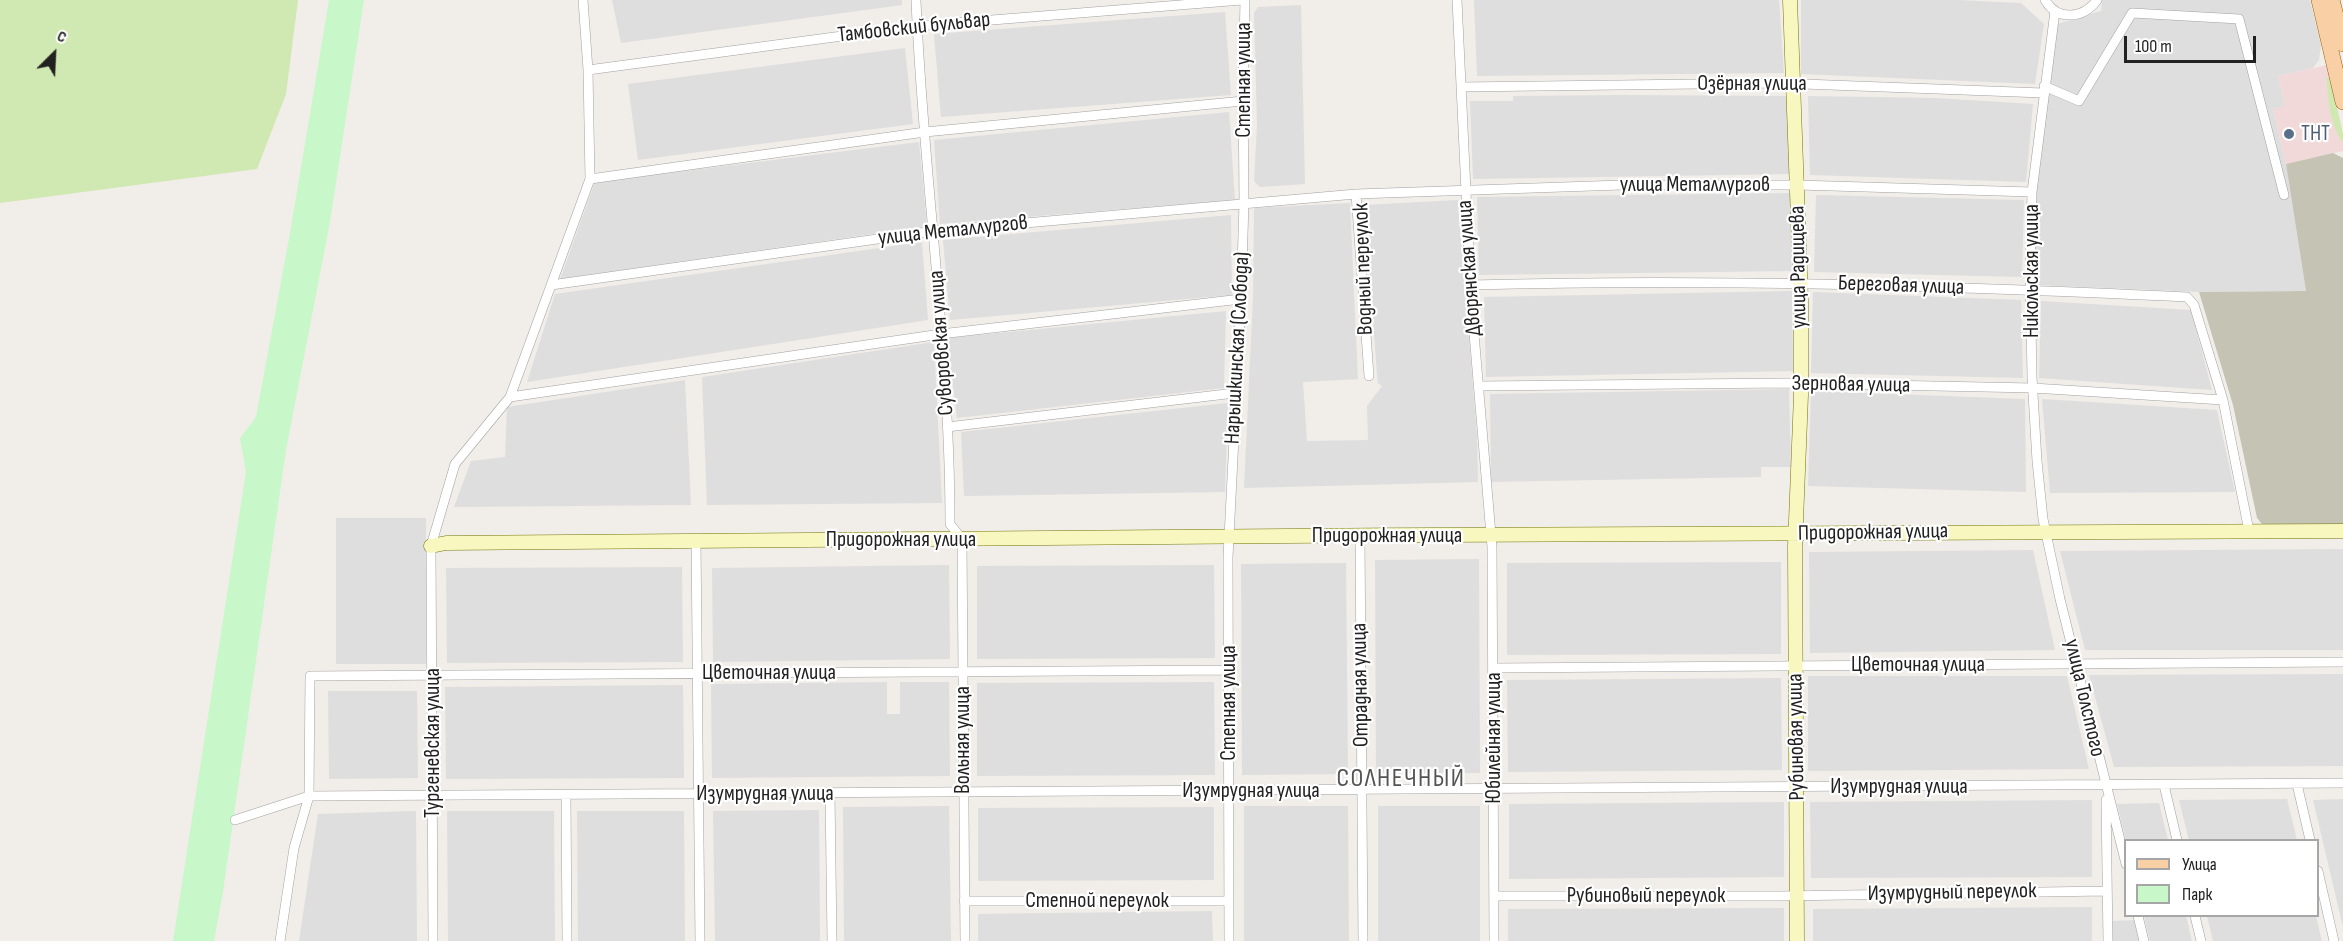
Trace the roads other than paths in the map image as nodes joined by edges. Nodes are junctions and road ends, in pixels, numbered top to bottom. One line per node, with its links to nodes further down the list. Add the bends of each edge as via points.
1 (582, 0): 13 (street)
2 (915, 0): 11 (street, Суворовская улица)
3 (1243, 0): 11 (street, Тамбовский бульвар); 17 (street, Степная улица)
4 (1457, 0): 15 (street, Дворянская улица)
5 (1790, 0): 14 (street, улица Радищева)
6 (2045, 0): 10 (street)
7 (2097, 0): 10 (street, via 2083,14 2064,15)
8 (2319, 0): 18 (main road)
9 (2332, 0): 12 (main road)
10 (2055, 11): 16 (street, Никольская улица)
11 (917, 26): 13 (street, Тамбовский бульвар); 19 (street, Суворовская улица)
12 (2343, 44)
13 (588, 70): 21 (street)
14 (1793, 83): 15 (street, Озёрная улица); 16 (street, Озёрная улица); 22 (street, улица Радищева)
15 (1461, 87): 23 (street, Дворянская улица)
16 (2044, 89): 24 (street, Никольская улица); 26 (street, via 2079,101 2132,13 2239,19)
17 (1243, 102): 19 (street); 20 (street, Степная улица)
18 (2343, 102)
19 (925, 132): 21 (street); 28 (street, Суворовская улица)
20 (1243, 159): 27 (street, Нарышкинская (Слобода))
21 (590, 179): 30 (street, Тургеневская улица)
22 (1798, 185): 23 (street, улица Металлургов); 24 (street, улица Металлургов); 29 (street, улица Радищева)
23 (1465, 190): 25 (street, Водный переулок); 31 (street, Дворянская улица)
24 (2032, 192): 32 (street, Никольская улица)
25 (1356, 194): 27 (street, улица Металлургов); 35 (street, Водный переулок)
26 (2283, 195)
27 (1244, 203): 28 (street, улица Металлургов); 33 (street, Нарышкинская (Слобода))
28 (934, 231): 30 (street, улица Металлургов); 34 (street, Суворовская улица)
29 (1800, 283): 31 (street, Береговая улица); 32 (street, Береговая улица); 36 (street, улица Радищева)
30 (551, 285): 40 (street, Тургеневская улица)
31 (1471, 285): 37 (street, Дворянская улица)
32 (2031, 290): 38 (street, Никольская улица); 41 (street, Береговая улица, via 2187,297 2194,305)
33 (1241, 300): 34 (street); 39 (street, Нарышкинская (Слобода))
34 (941, 334): 40 (street); 42 (street, Суворовская улица)
35 (1369, 376)
36 (1800, 384): 37 (street, Зерновая улица); 38 (street, Зерновая улица); 46 (street, улица Радищева)
37 (1479, 386): 47 (street, Дворянская улица)
38 (2032, 388): 41 (street, Зерновая улица); 45 (street, Никольская улица)
39 (1235, 393): 42 (street); 49 (street, Нарышкинская (Слобода))
40 (510, 397): 52 (street, Тургеневская улица, via 455,464)
41 (2223, 400): 43 (street)
42 (947, 427): 50 (street, Суворовская улица, via 950,524)
43 (2249, 531): 44 (street, Придорожная улица); 45 (street, Придорожная улица)
44 (2343, 531)
45 (2046, 532): 46 (street, Придорожная улица); 54 (street, улица Толстого)
46 (1796, 533): 47 (street, Придорожная улица); 55 (street, Рубиновая улица)
47 (1491, 536): 48 (street, Придорожная улица); 56 (street, Юбилейная улица)
48 (1360, 537): 49 (street, Придорожная улица); 68 (street, Отрадная улица)
49 (1228, 538): 50 (street, Придорожная улица); 57 (street, Степная улица)
50 (962, 539): 51 (street, Придорожная улица); 58 (street, Вольная улица)
51 (696, 541): 52 (street, Придорожная улица); 59 (street)
52 (431, 546): 60 (street, Тургеневская улица)
53 (2343, 662): 54 (street, Цветочная улица)
54 (2077, 664): 55 (street, Цветочная улица); 64 (street, улица Толстого)
55 (1796, 666): 56 (street, Цветочная улица); 65 (street, Рубиновая улица)
56 (1494, 668): 66 (street, Юбилейная улица)
57 (1228, 670): 58 (street, Цветочная улица); 67 (street, Степная улица)
58 (963, 671): 59 (street, Цветочная улица); 69 (street, Вольная улица)
59 (698, 673): 60 (street, Цветочная улица); 70 (street)
60 (433, 674): 72 (street, Цветочная улица, via 310,676); 73 (street, Тургеневская улица)
61 (2343, 783): 62 (street, Изумрудная улица)
62 (2297, 784): 63 (street, Изумрудная улица); 77 (street)
63 (2164, 785): 64 (street, Изумрудная улица); 76 (street)
64 (2106, 786): 65 (street, Изумрудная улица); 78 (street, улица Толстого); 80 (street)
65 (1798, 787): 66 (street, Изумрудная улица); 81 (street, Рубиновая улица)
66 (1494, 789): 68 (street, Изумрудная улица); 82 (street, Юбилейная улица)
67 (1229, 791): 68 (street, Изумрудная улица); 69 (street, Изумрудная улица); 84 (street, Степная улица)
68 (1362, 791): 94 (street, Отрадная улица)
69 (963, 792): 71 (street, Изумрудная улица); 83 (street, Вольная улица)
70 (698, 794): 71 (street, Изумрудная улица); 74 (street, Изумрудная улица); 90 (street)
71 (830, 794): 91 (street)
72 (309, 796): 73 (street, Изумрудная улица); 75 (street, Изумрудная улица); 87 (street, via 294,848)
73 (433, 796): 74 (street, Изумрудная улица); 88 (street, Тургеневская улица)
74 (566, 796): 89 (street)
75 (235, 820)
76 (2176, 839)
77 (2310, 839)
78 (2124, 856)
79 (2319, 875): 100 (street)
80 (2107, 891): 81 (street, Изумрудный переулок); 97 (street)
81 (1797, 895): 82 (street, Рубиновый переулок); 96 (street, Рубиновая улица)
82 (1494, 896): 95 (street, Юбилейная улица)
83 (964, 901): 84 (street, Степной переулок); 92 (street, Вольная улица)
84 (1229, 901): 93 (street, Степная улица)
85 (2138, 917): 98 (street)
86 (2195, 917): 99 (street)
87 (280, 941)
88 (433, 941)
89 (567, 941)
90 (700, 941)
91 (832, 941)
92 (965, 941)
93 (1230, 941)
94 (1363, 941)
95 (1494, 941)
96 (1797, 941)
97 (2108, 941)
98 (2144, 941)
99 (2201, 941)
100 (2334, 941)

